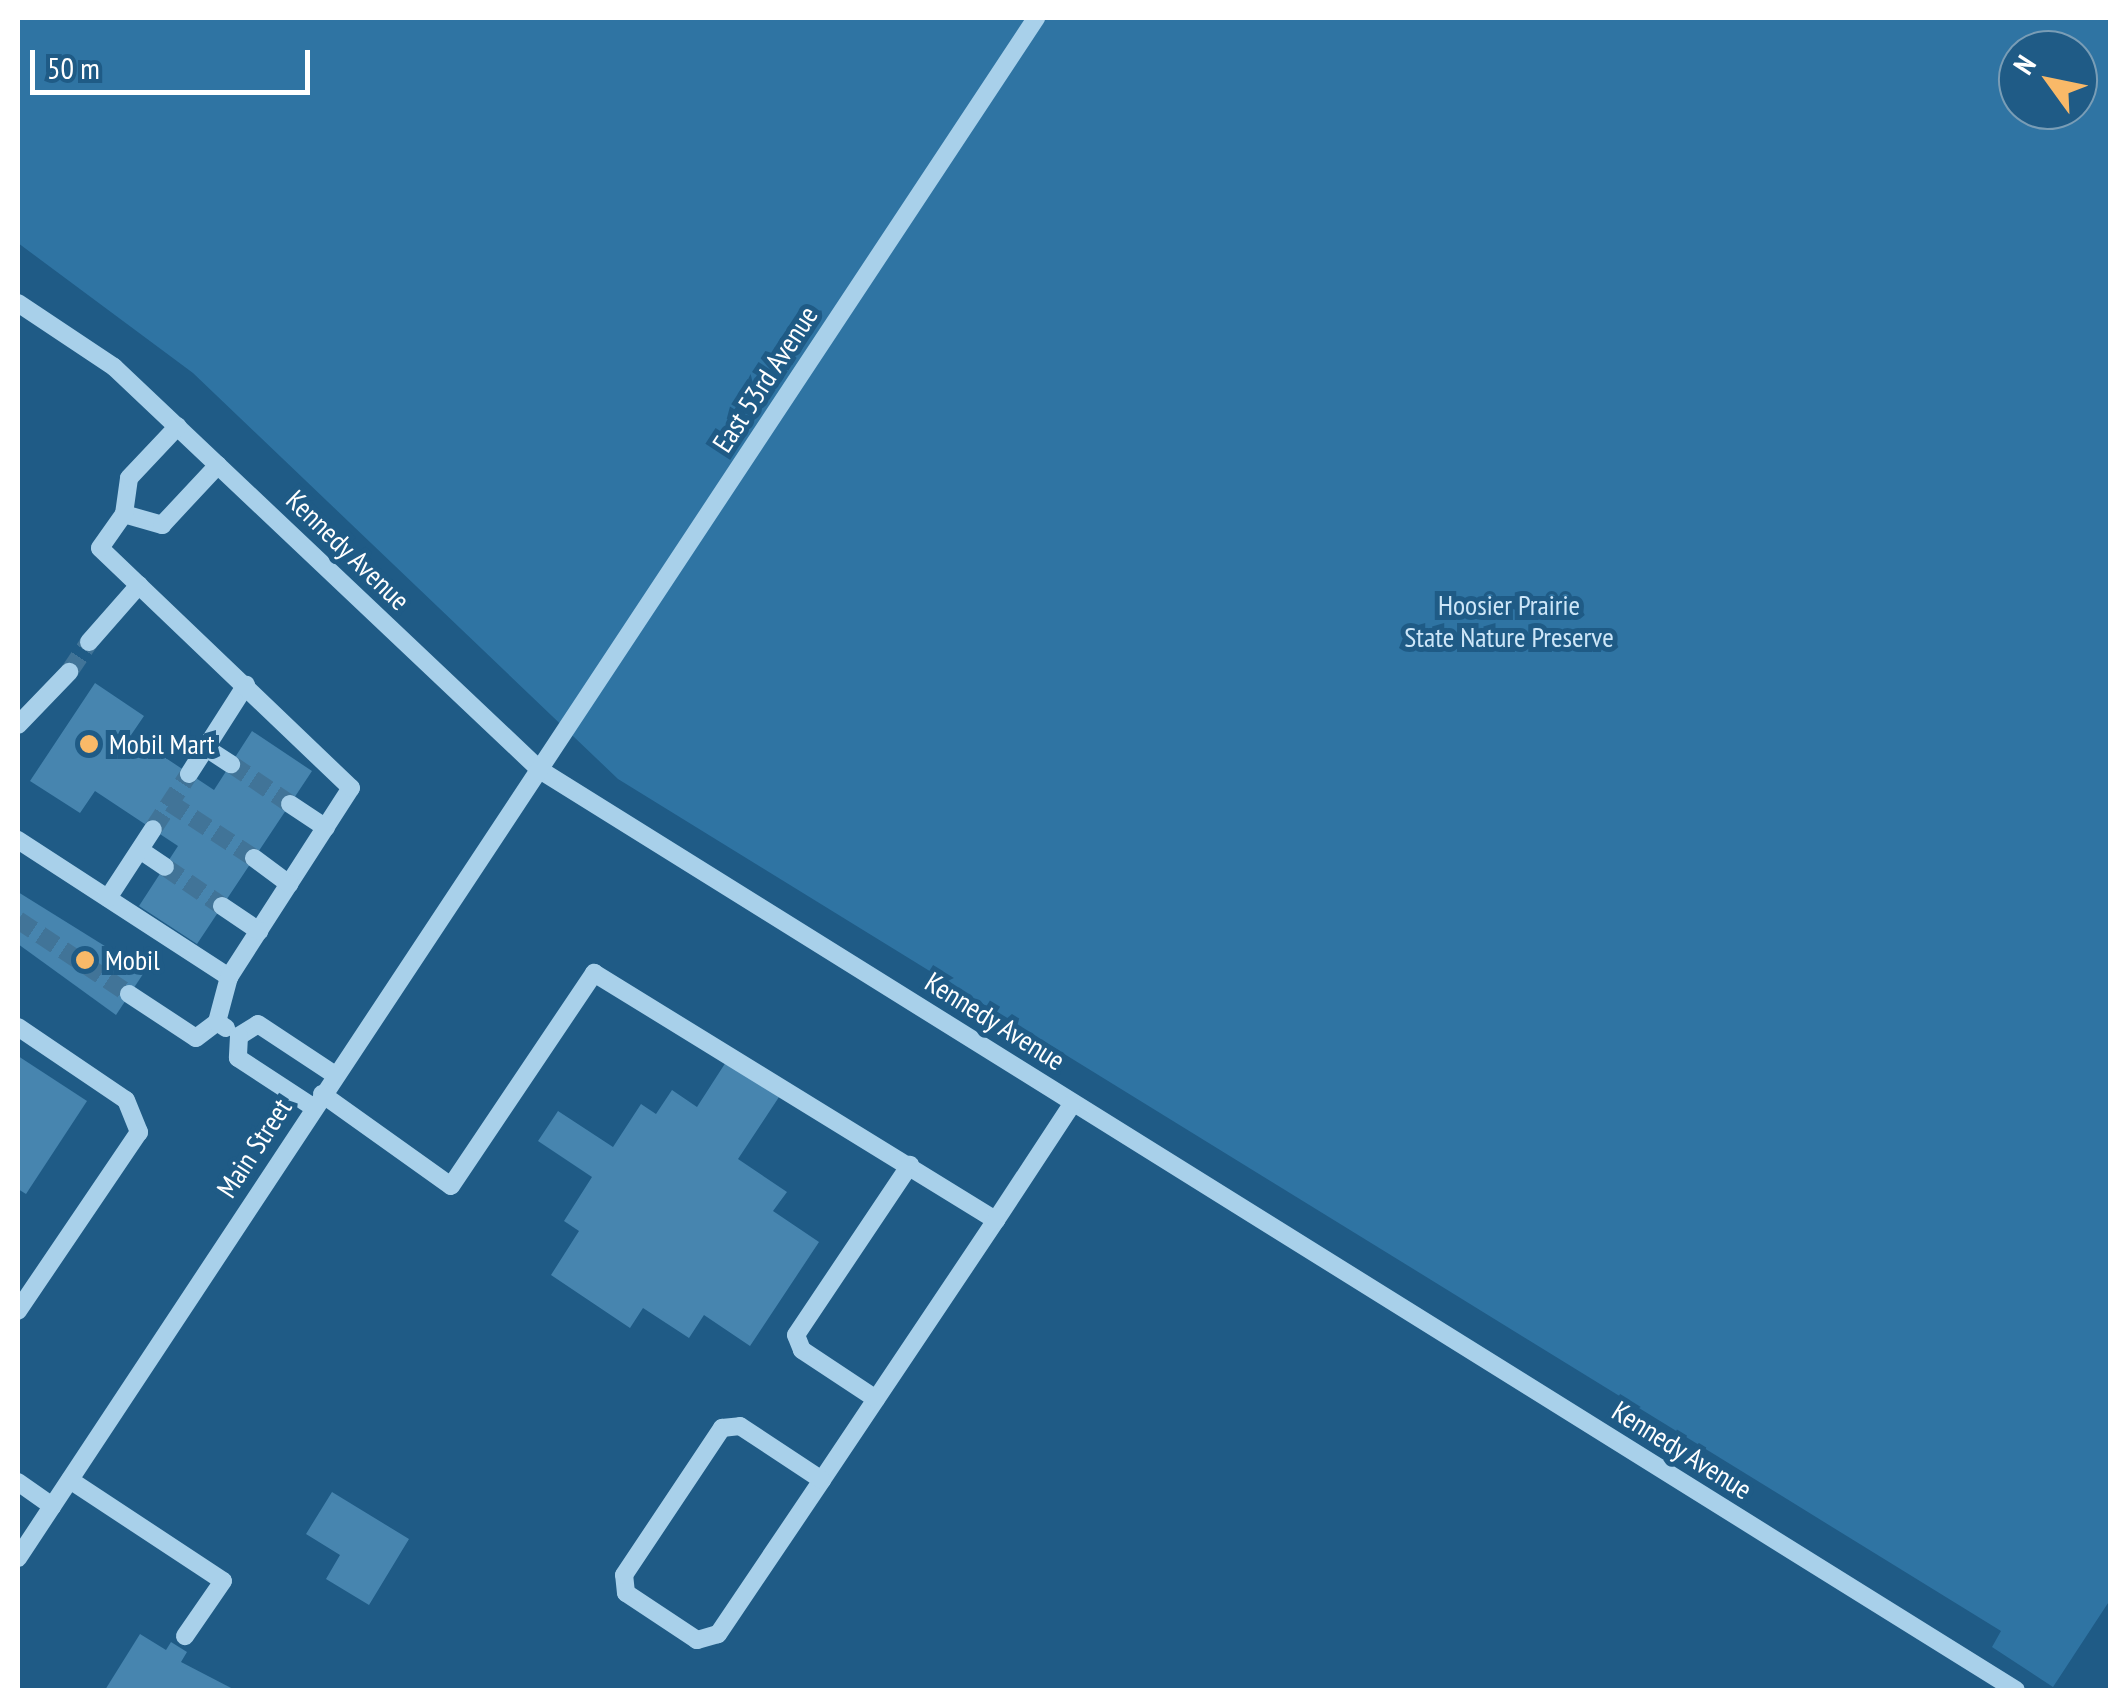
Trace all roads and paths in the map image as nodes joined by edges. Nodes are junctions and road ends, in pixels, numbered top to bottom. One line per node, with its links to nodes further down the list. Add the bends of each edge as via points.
1 (1036, 18): 13 (street, East 53rd Avenue)
2 (18, 304): 3 (street, Kennedy Avenue, via 114,367)
3 (178, 426): 4 (street, Kennedy Avenue); 5 (street, via 129,478)
4 (218, 465): 5 (street, via 162,526); 13 (street, Kennedy Avenue)
5 (124, 514): 6 (street, via 100,548)
6 (139, 585): 7 (street); 9 (street)
7 (89, 642)
8 (69, 672): 10 (street)
9 (246, 684): 11 (street); 16 (street, via 350,788)
10 (18, 725)
11 (206, 748): 12 (street); 14 (street)
12 (230, 764)
13 (540, 770): 31 (street, Main Street); 33 (street, Kennedy Avenue)
14 (190, 774)
15 (290, 804): 16 (street)
16 (326, 828): 22 (street)
17 (153, 829): 19 (street)
18 (18, 840): 23 (street)
19 (140, 850): 21 (street); 23 (street)
20 (254, 858): 22 (street)
21 (164, 867)
22 (290, 884): 25 (street)
23 (108, 898): 26 (street)
24 (222, 906): 25 (street)
25 (258, 931): 26 (street)
26 (228, 977): 28 (street)
27 (129, 994): 28 (street, via 196,1038)
28 (218, 1022): 30 (street)
29 (18, 1027): 36 (street, via 126,1100 138,1132)
30 (238, 1036): 31 (street, via 258,1024); 32 (street, via 238,1058)
31 (335, 1076): 32 (street, Main Street)
32 (318, 1100): 34 (street, via 451,1186 594,972); 38 (street, Main Street)
33 (1073, 1103): 35 (street); 44 (street, Kennedy Avenue)
34 (910, 1165): 35 (street); 37 (street, via 796,1335 802,1350)
35 (996, 1220): 37 (street)
36 (18, 1311)
37 (876, 1399): 39 (street)
38 (70, 1480): 41 (street, Main Street); 43 (street, via 222,1581)
39 (822, 1480): 39 (street, via 718,1634 697,1640 626,1593 624,1575 722,1428 740,1426)
40 (18, 1482): 41 (street)
41 (52, 1506): 42 (street, Main Street)
42 (18, 1558)
43 (185, 1636)
44 (2016, 1690)

